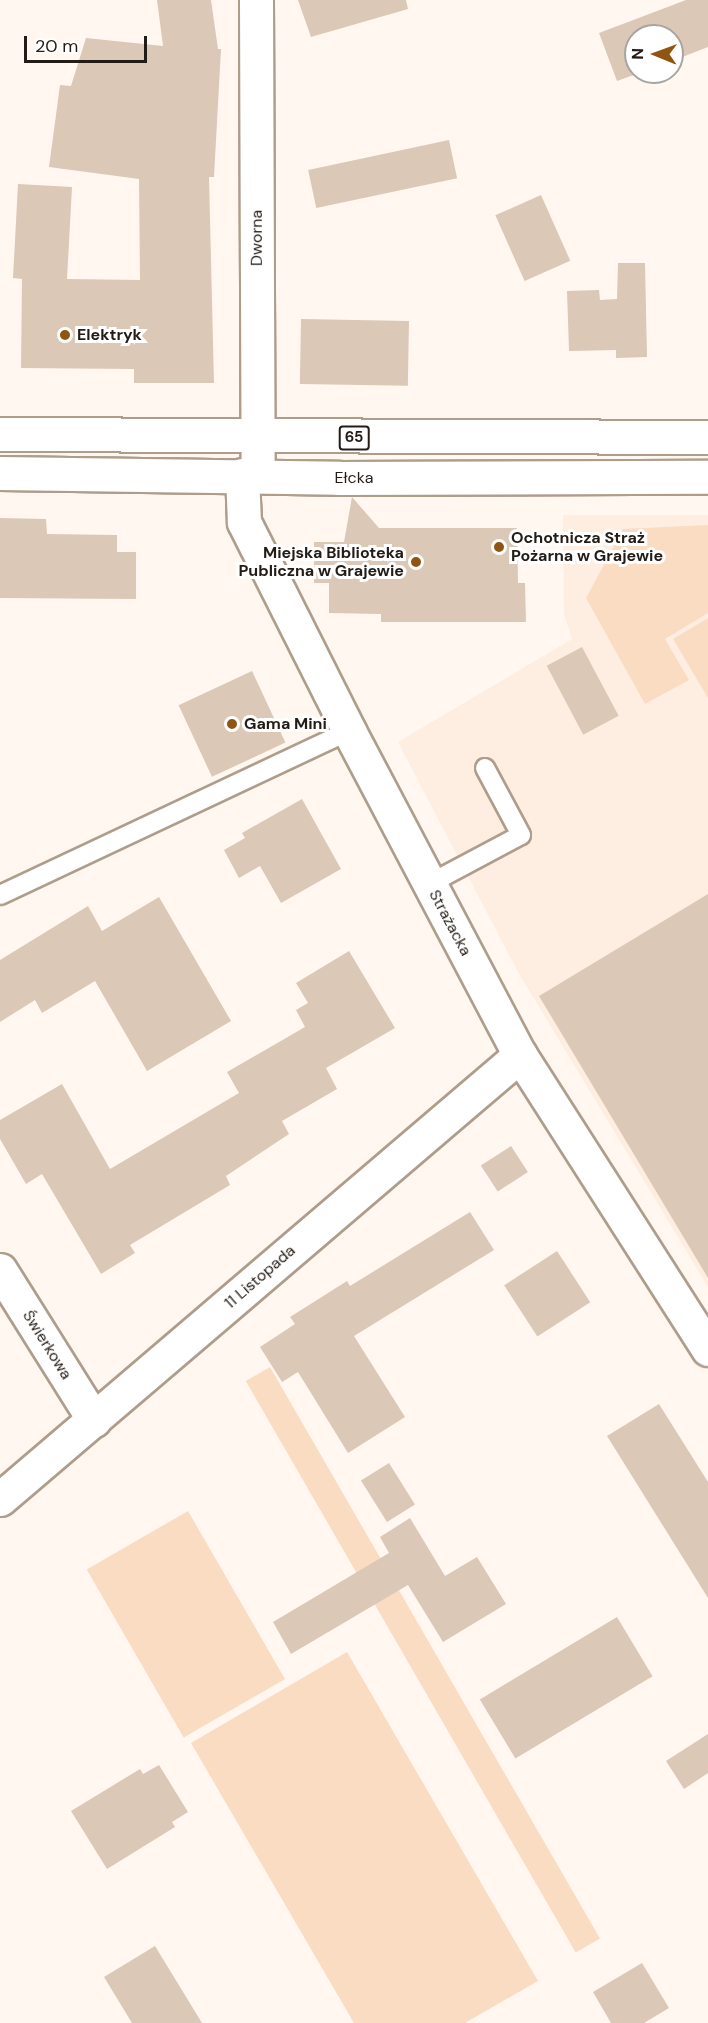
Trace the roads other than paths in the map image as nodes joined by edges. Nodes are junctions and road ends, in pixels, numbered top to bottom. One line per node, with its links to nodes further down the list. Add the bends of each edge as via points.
1 (256, 0): 4 (street, Dworna)
2 (0, 434): 4 (street, 65)
3 (708, 437): 4 (street, 65)
4 (258, 438): 6 (street, Dworna)
5 (0, 473): 6 (street, Ełcka)
6 (250, 475): 7 (street, Ełcka); 8 (street, Strażacka, via 244,522)
7 (708, 477)
8 (348, 731): 10 (street, Strażacka); 11 (lane)
9 (485, 768): 10 (lane, via 521,835)
10 (429, 884): 12 (street, Strażacka)
11 (0, 895)
12 (520, 1054): 14 (street, Strażacka); 15 (street, 11 Listopada)
13 (0, 1270): 15 (street, Świerkowa)
14 (708, 1349)
15 (94, 1420): 16 (street, 11 Listopada)
16 (0, 1499)

